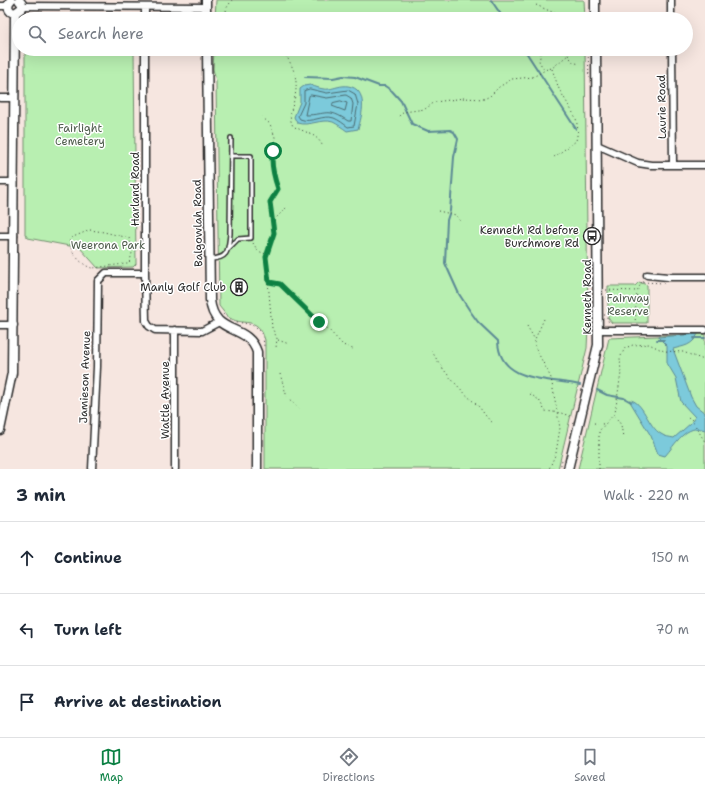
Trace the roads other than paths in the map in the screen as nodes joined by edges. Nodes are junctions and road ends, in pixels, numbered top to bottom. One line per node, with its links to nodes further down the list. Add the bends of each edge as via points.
1 (595, 0): 10 (street)
2 (671, 0): 11 (street)
3 (21, 3): 6 (street); 8 (street, via 21,10)
4 (206, 3): 6 (street)
5 (6, 4): 7 (street)
6 (145, 7): 9 (street)
7 (13, 12)
8 (17, 12)
9 (145, 12)
10 (595, 12)
11 (672, 12)
12 (14, 56): 18 (street)
13 (145, 56): 30 (street, Harland Road)
14 (207, 56): 29 (street, Balgowlah Road)
15 (596, 56): 20 (street, Kenneth Road)
16 (672, 56): 22 (street, Laurie Road)
17 (0, 98): 18 (street)
18 (14, 98): 25 (street)
19 (231, 138): 21 (lane)
20 (597, 145): 22 (street, via 638,162); 37 (street, Kenneth Road)
21 (230, 156): 28 (lane); 28 (lane, via 251,156 251,238 238,239)
22 (673, 165): 23 (street)
23 (705, 165)
24 (0, 182): 25 (street)
25 (14, 182): 27 (street)
26 (0, 236): 27 (street)
27 (14, 236): 35 (street)
28 (228, 249): 29 (lane, via 226,255)
29 (209, 259): 33 (street, Balgowlah Road, via 210,304)
30 (145, 273): 36 (street, Harland Road, via 148,324 156,330); 40 (street, Jamieson Avenue, via 106,273 100,277 97,286 97,367)
31 (647, 275): 32 (street)
32 (705, 277)
33 (219, 322): 36 (street, Harland Road, via 202,331); 42 (street, via 247,336 257,352)
34 (0, 325): 35 (street)
35 (14, 325): 39 (street, via 12,373)
36 (175, 330): 41 (street, Wattle Avenue)
37 (599, 330): 38 (street); 43 (street, Kenneth Road, via 597,354)
38 (705, 330)
39 (0, 430)
40 (92, 469)
41 (175, 469)
42 (257, 469)
43 (568, 469)

